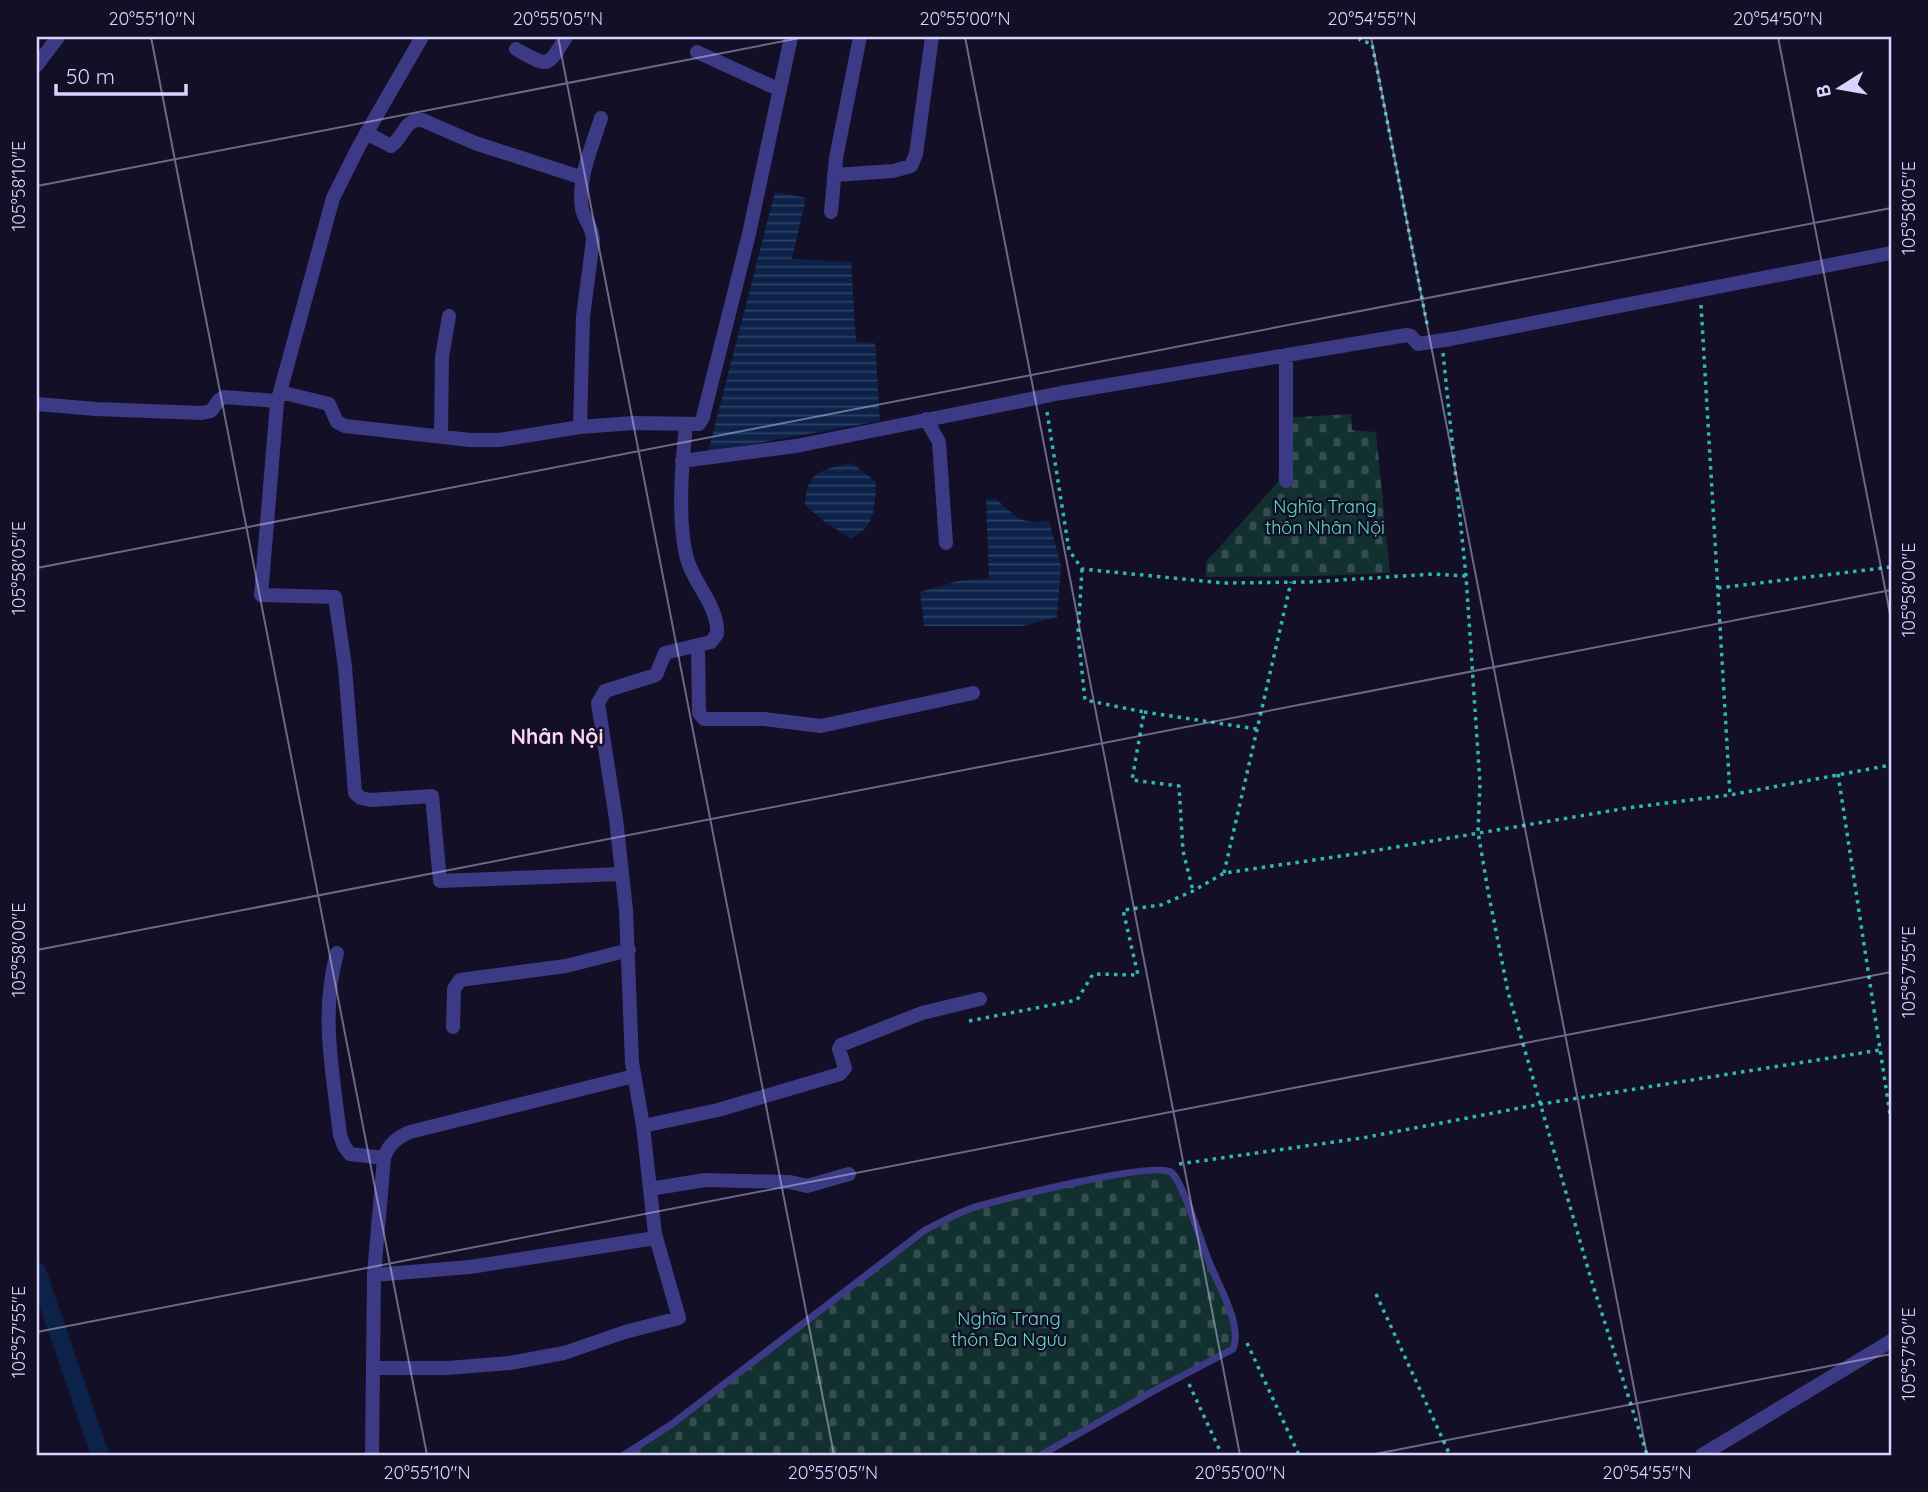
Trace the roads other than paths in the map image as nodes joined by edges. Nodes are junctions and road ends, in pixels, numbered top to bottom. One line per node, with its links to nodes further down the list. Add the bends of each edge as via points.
1 (58, 37): 9 (street)
2 (422, 37): 12 (street)
3 (566, 37): 7 (street, via 546,63)
4 (791, 37): 10 (street)
5 (860, 37): 13 (street)
6 (932, 37): 13 (street, via 911,166)
7 (516, 49)
8 (697, 52): 10 (street)
9 (37, 65)
10 (780, 90): 22 (street, via 704,416 698,425)
11 (601, 118): 14 (street)
12 (366, 133): 14 (street, via 391,146 408,124 422,120 475,143); 19 (street, via 333,198)
13 (834, 175): 15 (street)
14 (583, 178): 23 (street, via 582,212 593,240 583,317)
15 (831, 212)
16 (1891, 253): 18 (street, via 1436,341 1416,343 1409,335)
17 (449, 316): 24 (street, via 442,357)
18 (1286, 355): 21 (street); 26 (street)
19 (278, 397): 20 (street, via 224,397 211,411 202,413); 24 (street, via 329,404 337,422 345,426); 30 (street, via 261,595 335,597 355,793 371,800 432,796 440,881)
20 (37, 404)
21 (926, 419): 25 (street, via 796,446); 27 (street, via 939,442)
22 (686, 425): 23 (street); 25 (street)
23 (580, 427): 24 (street, via 499,440)
24 (441, 437)
25 (682, 461): 28 (street, via 686,557 717,629 713,640)
26 (1286, 481)
27 (946, 543)
28 (698, 645): 29 (street, via 699,713 704,719 764,719 821,726); 30 (street, via 665,653 653,677 609,689 599,698)
29 (973, 693)
30 (621, 874): 31 (street)
31 (629, 950): 34 (street, via 566,966 460,980 454,989); 35 (street)
32 (337, 953): 37 (street, via 327,1023 340,1135 350,1154)
33 (980, 999): 36 (street, via 922,1013 841,1045 845,1068 840,1074 718,1110)
34 (453, 1027)
35 (634, 1076): 36 (street); 37 (street, via 410,1132 393,1142)
36 (643, 1126): 39 (street)
37 (384, 1158): 41 (street)
38 (849, 1174): 39 (street, via 807,1186 705,1180)
39 (650, 1189): 40 (street)
40 (655, 1238): 41 (street, via 470,1267); 43 (street, via 679,1318 564,1353 510,1363)
41 (374, 1275): 43 (street)
42 (1891, 1341): 47 (street)
43 (373, 1368): 44 (street)
44 (372, 1455)
45 (624, 1455): 46 (lane, via 673,1424 925,1230 968,1210 1070,1182 1156,1169 1170,1171 1177,1177 1232,1318 1237,1336 1233,1349)
46 (1041, 1455)
47 (1702, 1455)

